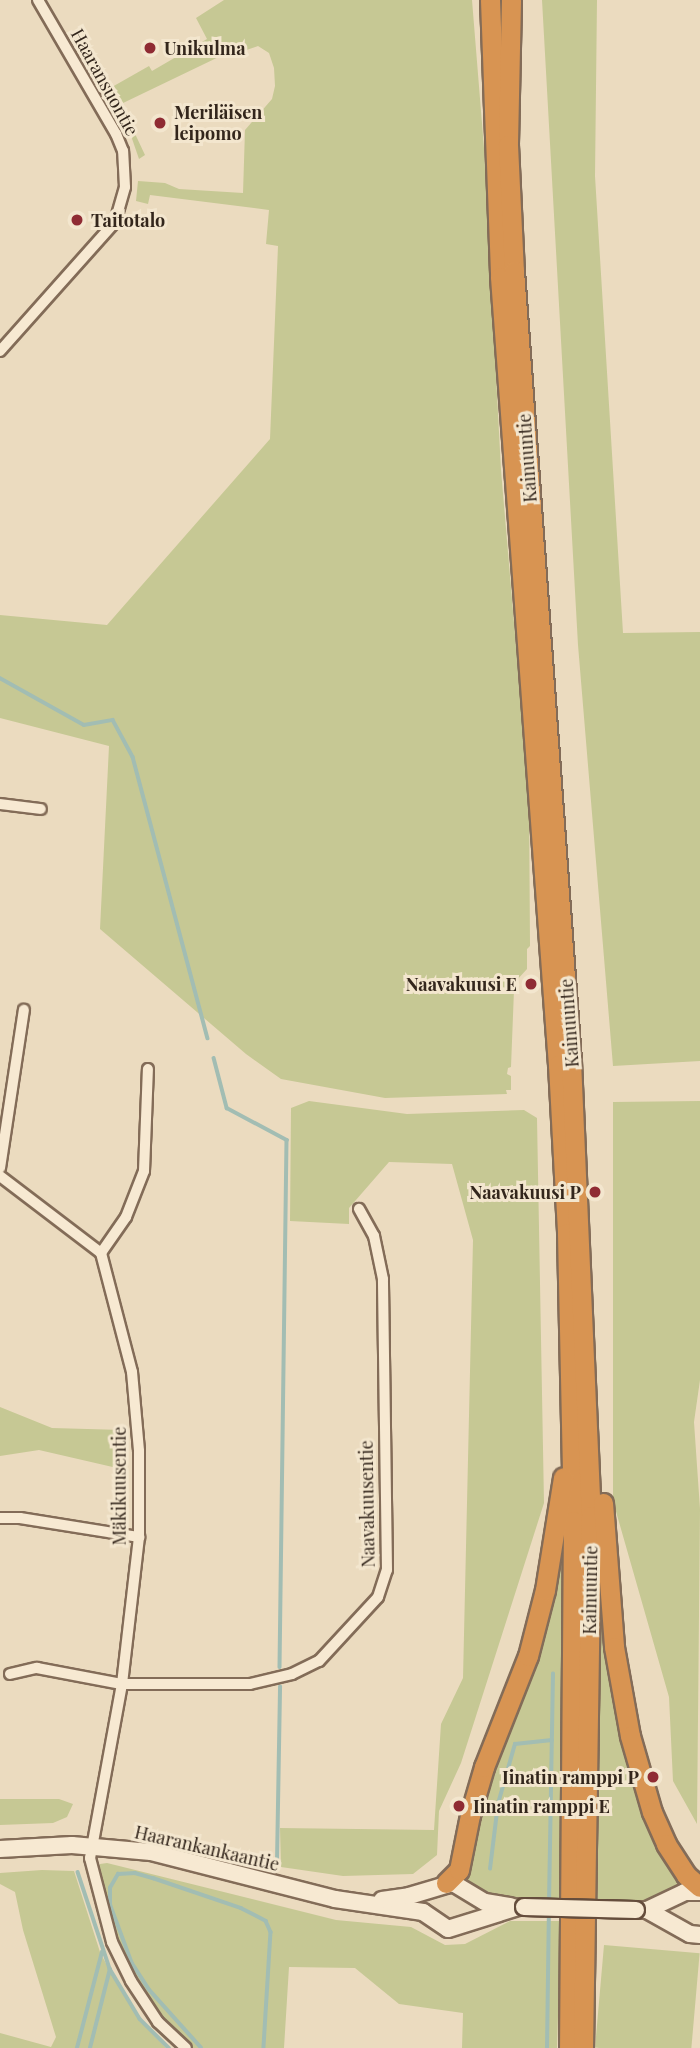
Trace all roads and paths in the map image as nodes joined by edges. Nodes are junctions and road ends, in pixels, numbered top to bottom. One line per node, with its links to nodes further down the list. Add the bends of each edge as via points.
1 (38, 0): 4 (street, Haaransuontie, via 116,134 123,151 125,187 115,222)
2 (490, 0): 13 (highway, Kainuuntie, via 500,277 558,1065)
3 (510, 0): 13 (highway, Kainuuntie, via 508,145 514,271 572,1061)
4 (0, 351)
5 (0, 804): 6 (street)
6 (41, 809)
7 (24, 1010): 9 (street)
8 (148, 1069): 12 (street, via 144,1171 126,1217)
9 (0, 1168)
10 (0, 1177): 12 (street)
11 (359, 1209): 17 (street, Naavakuusentie, via 374,1236 383,1279 387,1570 378,1598 326,1656 292,1674 250,1684)
12 (102, 1254): 15 (street, Mäkikuusentie, via 132,1372 139,1451)
13 (579, 1424): 20 (highway, via 528,1656 484,1767 460,1870); 21 (highway, via 602,1494 614,1647 630,1736 666,1844); 28 (highway, Kainuuntie); 29 (highway, Kainuuntie, via 591,1530)
14 (0, 1518): 15 (street)
15 (139, 1537): 17 (street, Mäkikuusentie)
16 (10, 1674): 17 (street, Naavakuusentie, via 37,1668)
17 (122, 1684): 18 (street, Mäkikuusentie)
18 (92, 1845): 19 (street, Haarankankaantie); 22 (street, Haarankankaantie, via 151,1852); 27 (street, Mäkikuusentie, via 90,1858 112,1941 131,1981 159,2022)
19 (0, 1849)
20 (442, 1886): 22 (street, Haarankankaantie); 23 (street, Haarankankaantie, via 461,1886 485,1902); 25 (street, via 430,1906)
21 (700, 1889): 24 (street, Haarankankaantie)
22 (362, 1902): 25 (street, Haarankankaantie)
23 (521, 1907): 24 (street, Haarankankaantie, bridge); 25 (street, Haarankankaantie, via 454,1929 442,1927)
24 (642, 1910): 26 (street, Haarankankaantie)
25 (432, 1916)
26 (700, 1935)
27 (186, 2048)
28 (569, 2048)
29 (583, 2048)

